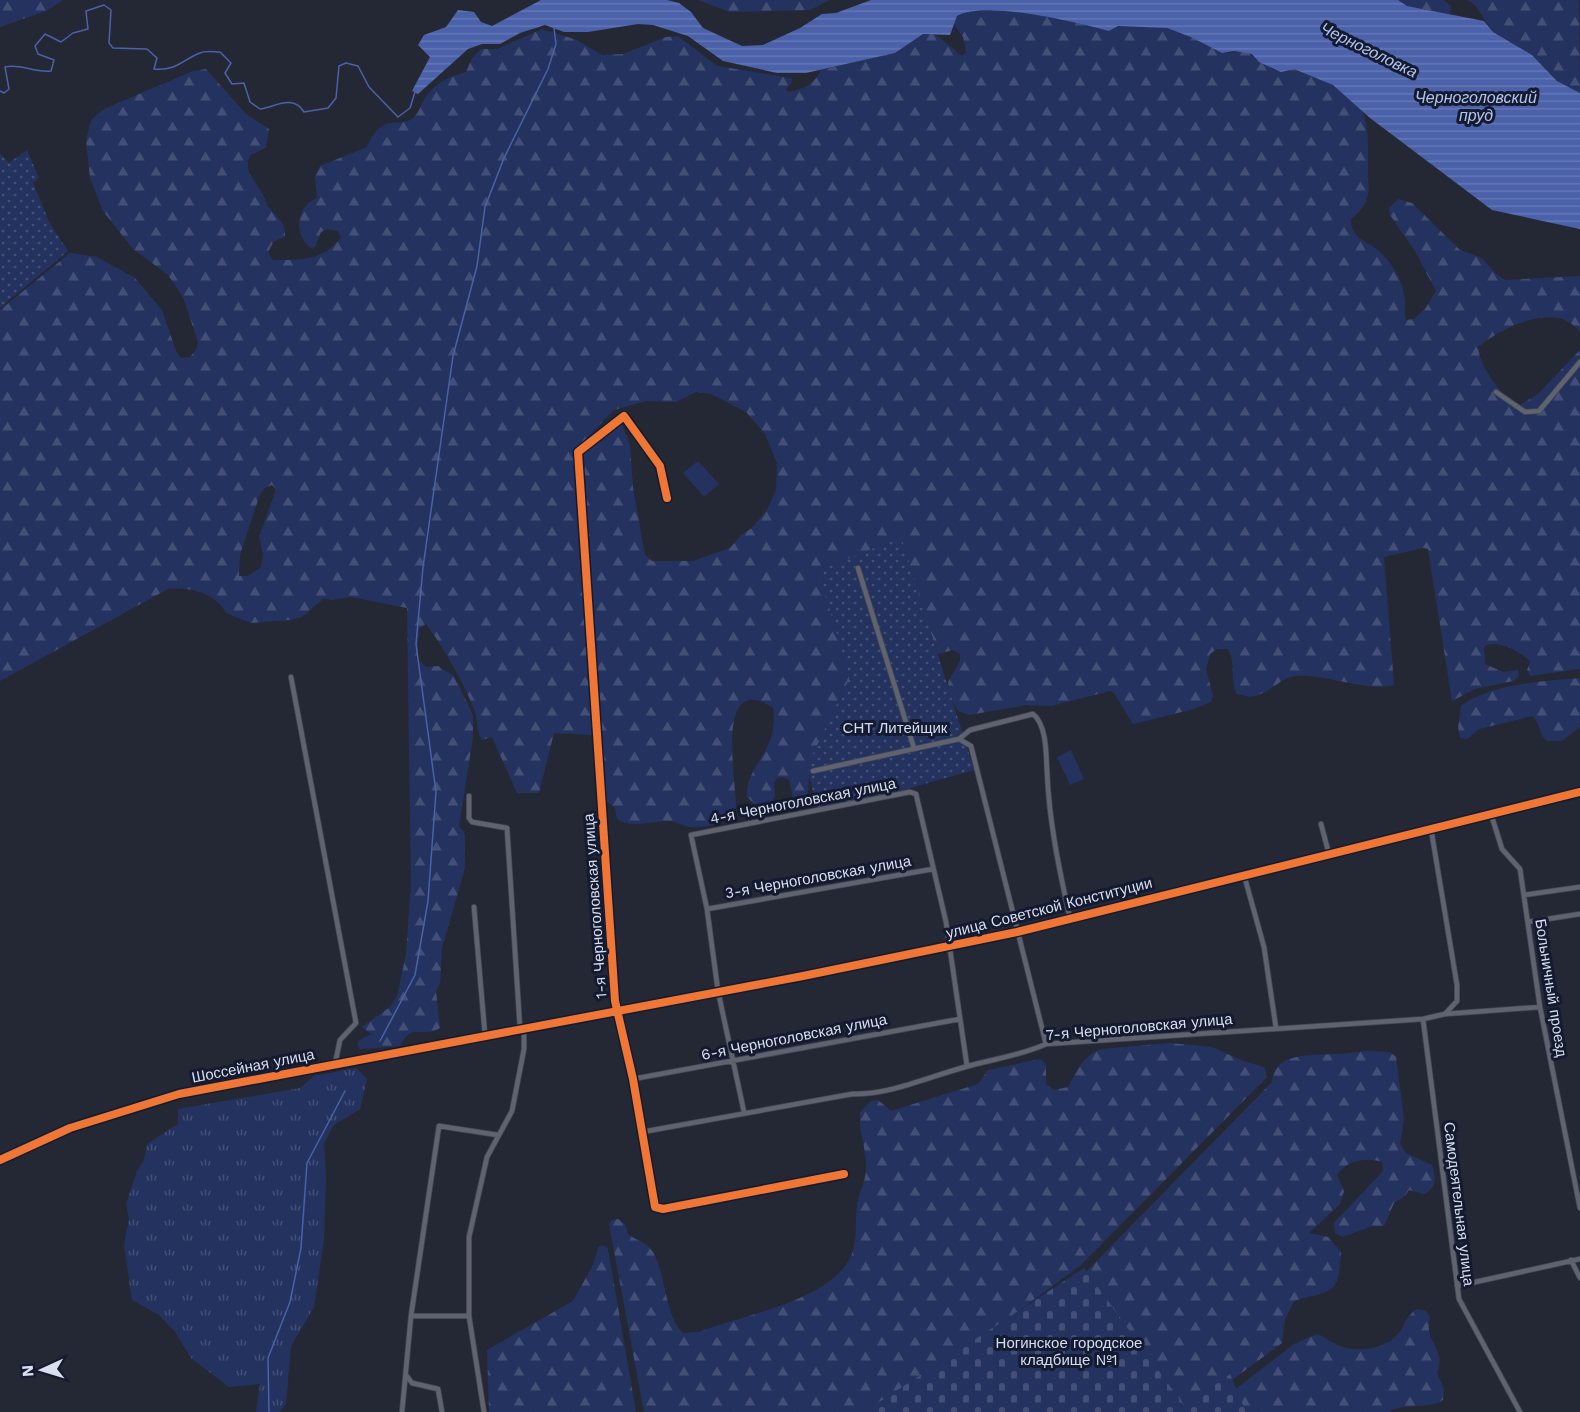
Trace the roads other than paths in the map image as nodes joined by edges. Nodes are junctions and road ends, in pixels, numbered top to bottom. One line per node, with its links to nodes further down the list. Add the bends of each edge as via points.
1 (1580, 362): 2 (street, via 1539,411 1525,412)
2 (1496, 392)
3 (667, 498): 15 (street, 1-я Черноголовская улица, via 660,466 624,416 578,452)
4 (858, 568): 7 (street)
5 (291, 677): 39 (street, via 356,1023 339,1040)
6 (959, 738): 7 (street); 24 (street, via 970,730 1029,714 1038,718 1046,752 1056,859); 26 (street, via 971,746)
7 (914, 748): 8 (street)
8 (813, 771)
9 (1580, 792): 11 (street, улица Советской Конституции)
10 (469, 796): 34 (street, via 472,822 507,828)
11 (1491, 814): 13 (street, улица Советской Конституции); 20 (street, Больничный проезд, via 1502,849 1520,869)
12 (1321, 824): 16 (street)
13 (1431, 829): 16 (street, улица Советской Конституции); 31 (street, via 1457,985 1457,1001)
14 (594, 832): 15 (street)
15 (602, 833): 30 (street, 1-я Черноголовская улица)
16 (1329, 854): 18 (street, улица Советской Конституции)
17 (933, 868): 22 (street, 3-я Черноголовская улица); 22 (street, 4-я Черноголовская улица, via 918,798 910,792 691,835); 27 (street)
18 (1245, 875): 24 (street, улица Советской Конституции); 35 (street, via 1264,947)
19 (1580, 887): 20 (street)
20 (1524, 895): 25 (street, Больничный проезд)
21 (474, 907): 36 (street)
22 (706, 909): 28 (street)
23 (1580, 914): 25 (street)
24 (1070, 918): 26 (street, улица Советской Конституции)
25 (1528, 922): 29 (street, Больничный проезд)
26 (1017, 932): 27 (street, улица Советской Конституции); 37 (street)
27 (950, 946): 28 (street, улица Советской Конституции); 32 (street)
28 (718, 991): 30 (street, улица Советской Конституции); 38 (street)
29 (1540, 1007): 31 (street, 7-я Черноголовская улица); 47 (street, Больничный проезд)
30 (617, 1011): 34 (street, улица Советской Конституции); 41 (street, 1-я Черноголовская улица)
31 (1445, 1014): 33 (street, 7-я Черноголовская улица)
32 (960, 1019): 38 (street, 6-я Черноголовская улица); 40 (street)
33 (1423, 1019): 35 (street, 7-я Черноголовская улица); 51 (street, Самодеятельная улица)
34 (520, 1028): 36 (street, Шоссейная улица); 44 (street, via 524,1049 512,1111)
35 (1276, 1028): 37 (street, 7-я Черноголовская улица)
36 (485, 1035): 39 (street, Шоссейная улица)
37 (1046, 1044): 40 (street, 7-я Черноголовская улица, via 1029,1052)
38 (734, 1061): 41 (street, 6-я Черноголовская улица); 42 (street)
39 (335, 1064): 45 (street, Шоссейная улица, via 179,1094 122,1110 70,1128)
40 (967, 1066): 42 (street, 7-я Черноголовская улица, via 871,1095 852,1094)
41 (633, 1079): 43 (street, 1-я Черноголовская улица)
42 (744, 1112): 43 (street, 7-я Черноголовская улица)
43 (642, 1132): 46 (street, 1-я Черноголовская улица, via 655,1207 663,1209)
44 (498, 1135): 52 (street, via 439,1126); 53 (street, via 487,1157 469,1237)
45 (0, 1160)
46 (844, 1174)
47 (1580, 1208)
48 (1580, 1259): 49 (street)
49 (1571, 1260): 50 (street); 51 (street)
50 (1580, 1278)
51 (1457, 1286): 58 (street, Самодеятельная улица, via 1467,1315)
52 (411, 1316): 53 (street); 54 (street)
53 (469, 1316): 57 (street)
54 (406, 1376): 55 (street); 56 (street, via 412,1383 438,1389)
55 (402, 1412)
56 (442, 1412)
57 (484, 1412)
58 (1520, 1412)

